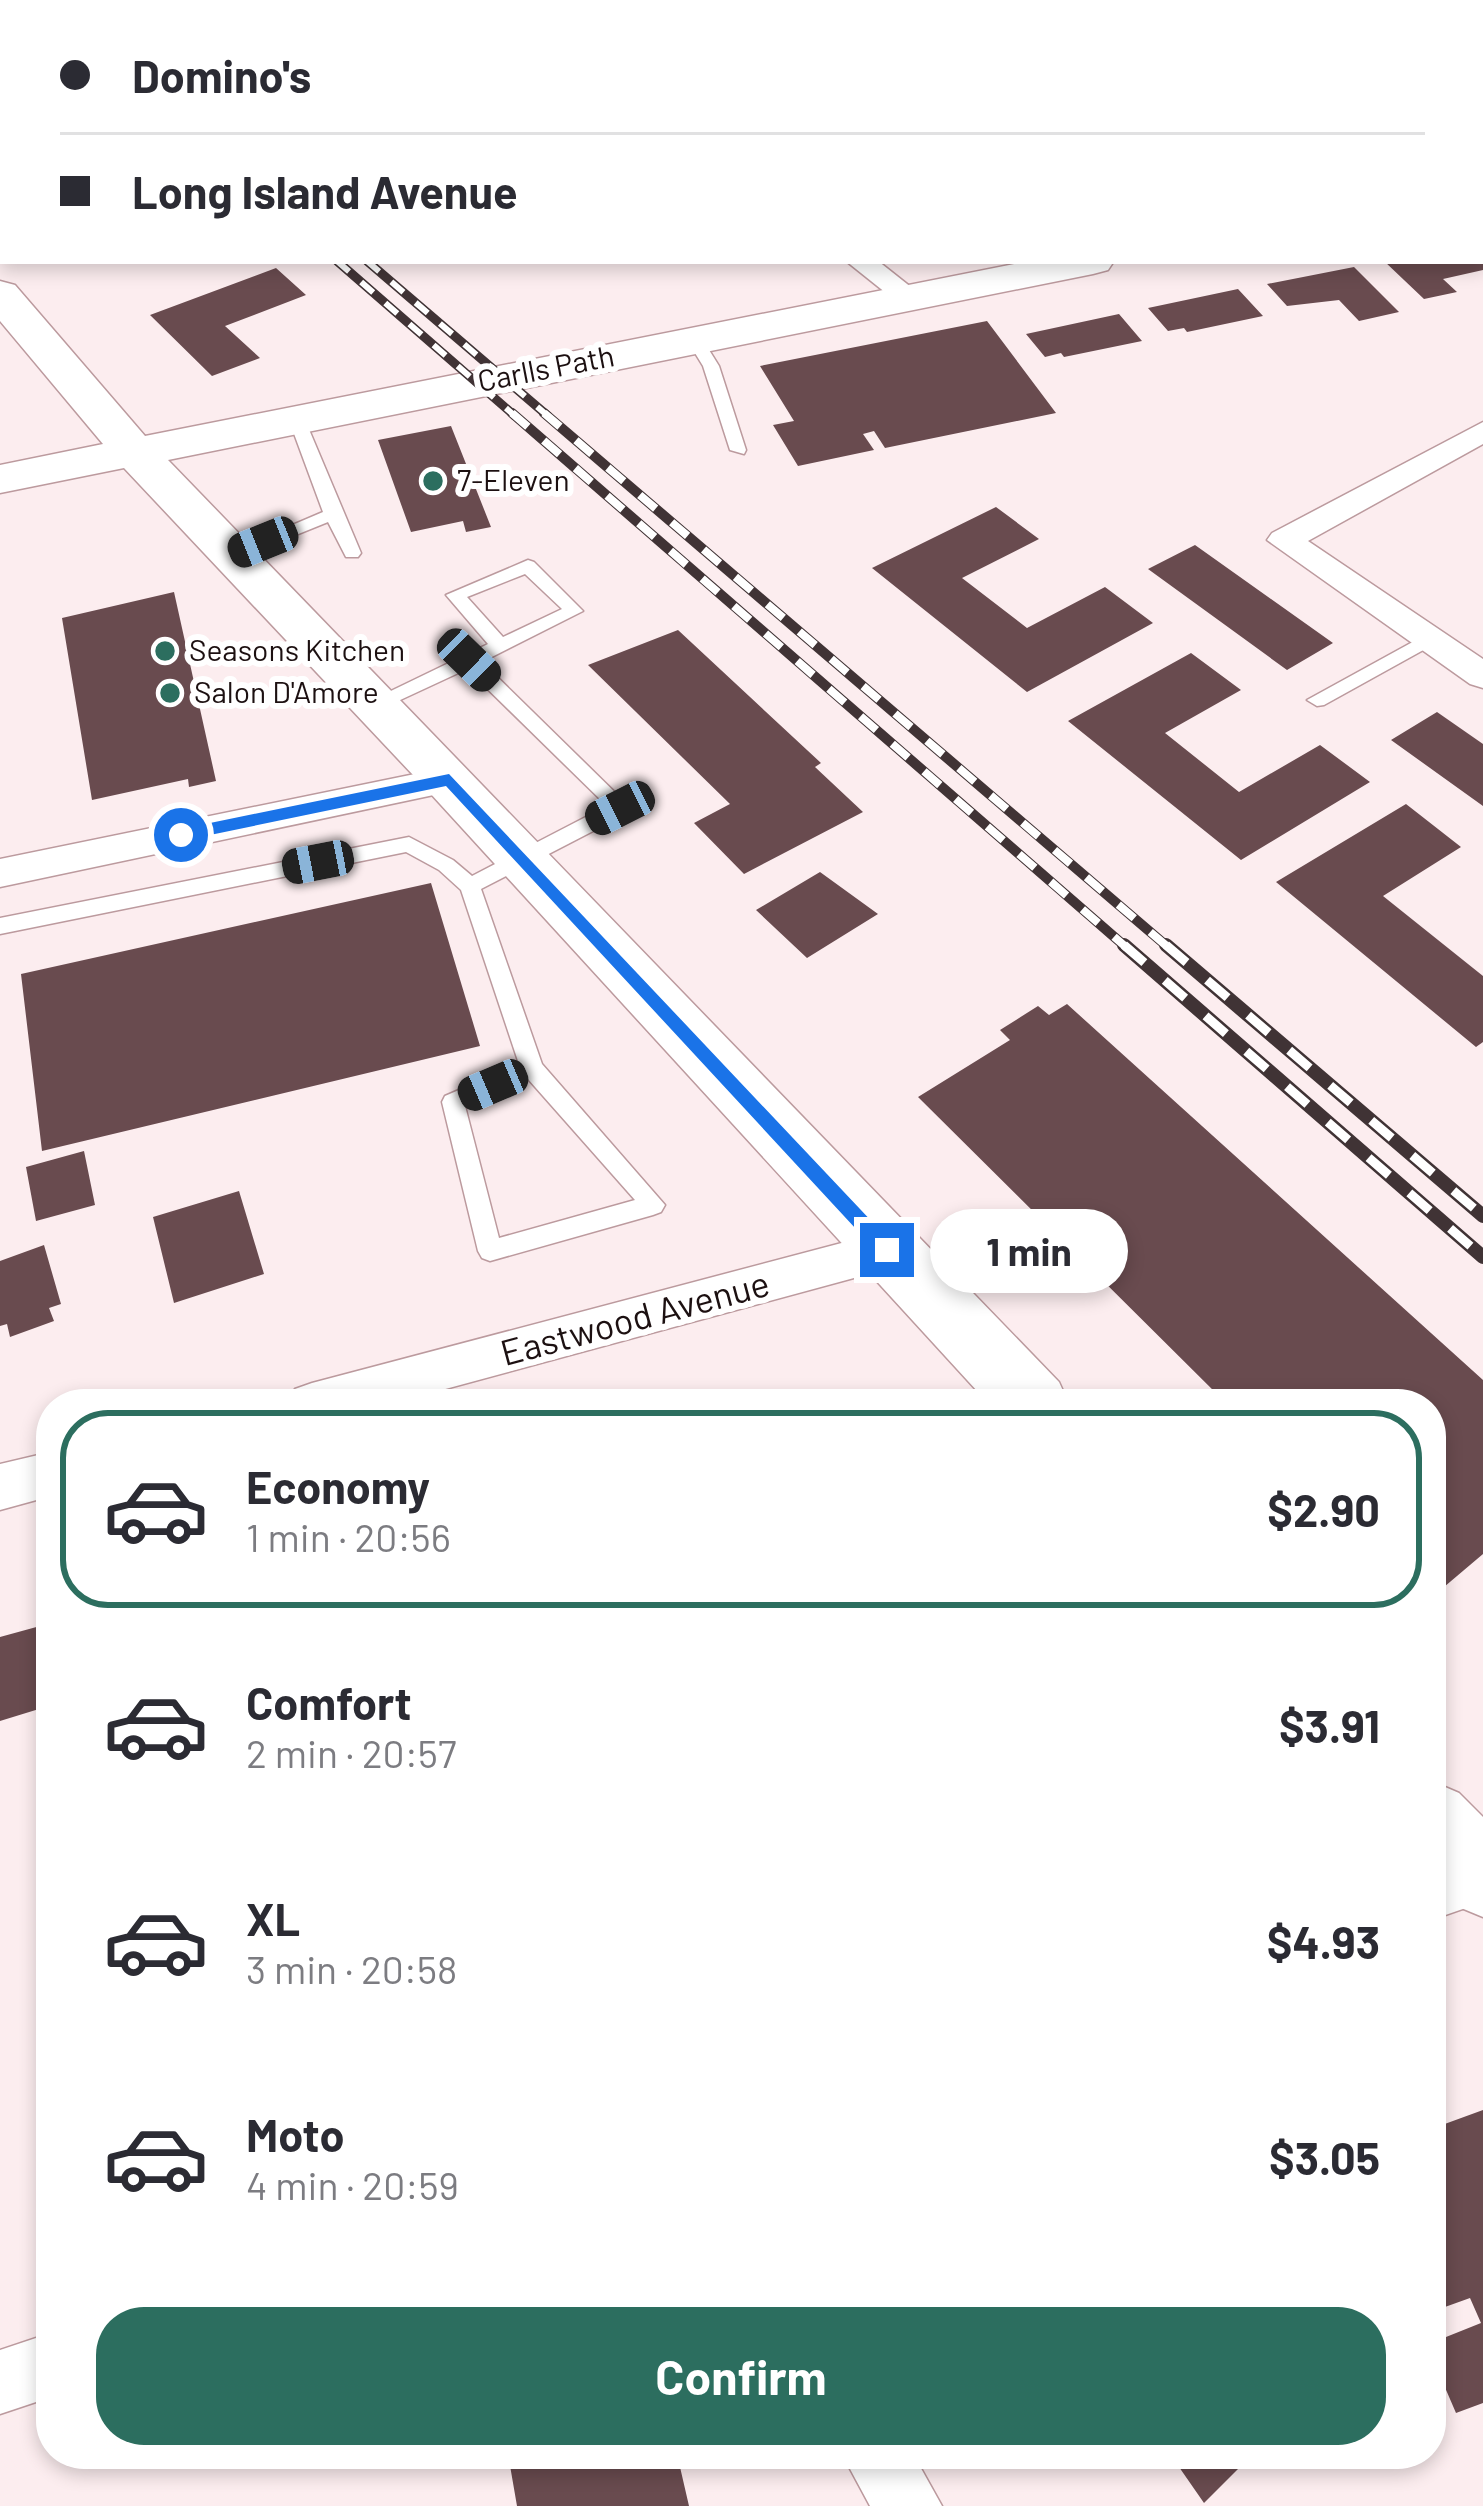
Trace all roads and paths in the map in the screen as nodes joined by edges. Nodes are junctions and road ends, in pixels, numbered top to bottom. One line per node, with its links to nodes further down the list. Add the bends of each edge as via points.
1 (864, 264): 4 (street)
2 (1079, 264): 4 (street, Carlls Path)
3 (0, 294): 9 (street)
4 (911, 299): 5 (street, Carlls Path)
5 (695, 340): 6 (street, Carlls Path); 8 (lane)
6 (297, 420): 9 (street, Carlls Path); 11 (lane)
7 (1483, 431): 14 (street, via 1285,540)
8 (738, 450)
9 (135, 452): 10 (street, Carlls Path); 12 (street)
10 (0, 479)
11 (333, 514): 12 (lane); 13 (lane)
12 (233, 554): 19 (street)
13 (352, 554)
14 (1429, 639): 17 (street); 18 (lane)
15 (500, 644): 15 (lane, via 574,610 528,566 455,595); 16 (lane)
16 (469, 660): 19 (lane); 21 (lane, via 620,808)
17 (1483, 676)
18 (1317, 700)
19 (376, 704): 20 (street)
20 (449, 780): 21 (street); 22 (street)
21 (522, 857): 23 (lane); 26 (street)
22 (0, 873)
23 (470, 886): 24 (lane, via 409,844); 25 (lane)
24 (0, 926)
25 (532, 1068): 25 (lane, via 453,1102 490,1251 653,1205)
26 (887, 1250): 27 (street, Eastwood Avenue); 28 (street)
27 (368, 1389)
28 (1020, 1389)
29 (36, 1478): 30 (street)
30 (0, 1487)
31 (1446, 1837): 32 (street)
32 (1482, 1875): 33 (street)
33 (1446, 1887)
34 (36, 2370): 35 (street)
35 (0, 2382)
36 (884, 2469): 37 (street)
37 (909, 2506)

